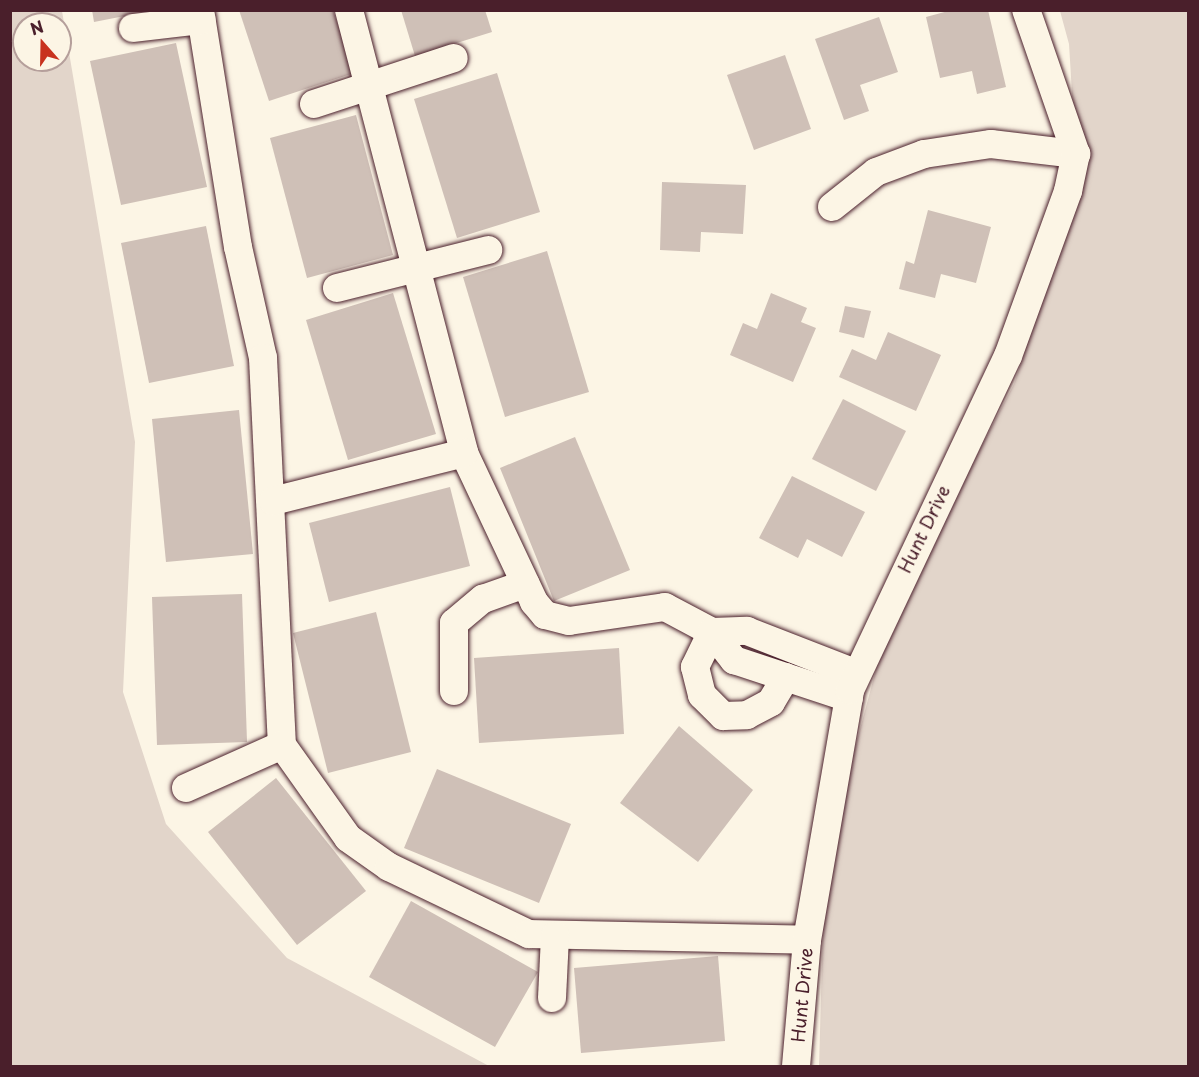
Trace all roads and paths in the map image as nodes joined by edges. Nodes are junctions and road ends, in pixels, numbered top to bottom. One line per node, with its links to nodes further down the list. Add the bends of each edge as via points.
1 (349, 10): 6 (street)
2 (1026, 10): 8 (street)
3 (201, 15): 4 (street); 14 (street, via 238,247 263,358)
4 (133, 28)
5 (454, 58): 6 (street)
6 (369, 87): 7 (street); 11 (street)
7 (314, 104)
8 (1076, 154): 9 (street, via 991,144 924,154 876,172); 18 (street, Hunt Drive, via 1068,191 1008,356)
9 (832, 207)
10 (488, 249): 11 (street)
11 (416, 268): 12 (street); 13 (street)
12 (337, 288)
13 (464, 453): 14 (street); 15 (street)
14 (273, 501): 20 (street)
15 (525, 585): 16 (street, via 554,620 666,607); 19 (street, via 483,599 454,623)
16 (712, 632): 17 (street, via 734,660); 17 (street, via 695,667 702,695 723,716 747,715 771,702); 18 (street, via 747,631)
17 (786, 677): 18 (street)
18 (852, 686): 23 (street, Hunt Drive)
19 (454, 691)
20 (282, 745): 21 (street); 22 (street, via 348,838 389,867 529,934)
21 (186, 788)
22 (555, 936): 23 (street); 24 (street)
23 (807, 940): 25 (street, Hunt Drive)
24 (552, 998)
25 (796, 1066)

